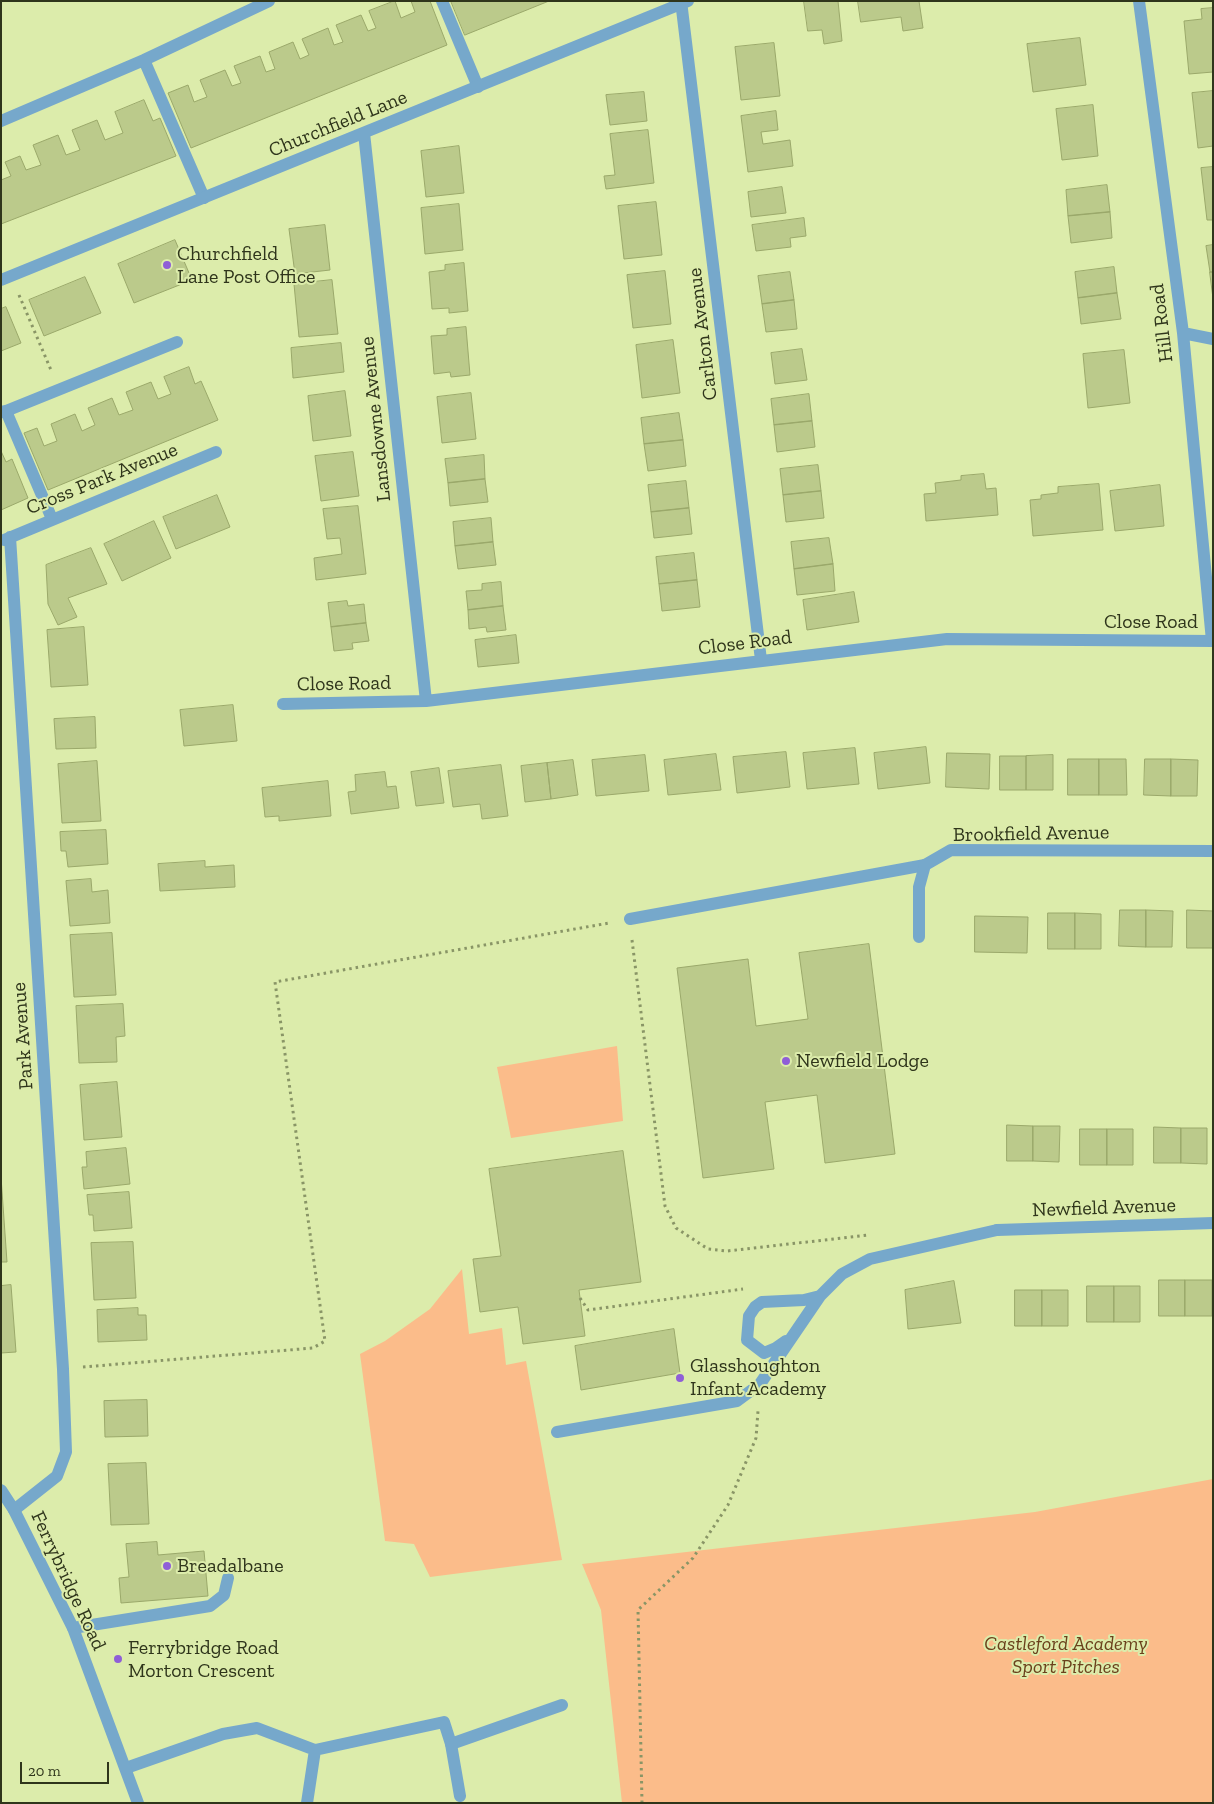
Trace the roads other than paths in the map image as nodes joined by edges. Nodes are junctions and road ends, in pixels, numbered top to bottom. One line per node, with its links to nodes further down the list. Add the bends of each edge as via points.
1 (269, 1): 5 (street)
2 (442, 1): 6 (street)
3 (1139, 1): 11 (street, Hill Road)
4 (684, 2): 6 (street, Churchfield Lane); 19 (street, Carlton Avenue)
5 (144, 60): 7 (street); 9 (street)
6 (478, 87): 8 (street, Churchfield Lane)
7 (1, 121)
8 (364, 133): 9 (street, Churchfield Lane); 20 (street, Lansdowne Avenue)
9 (204, 198): 10 (street, Churchfield Lane)
10 (6, 278)
11 (1183, 334): 12 (street); 18 (street, Hill Road)
12 (1213, 339)
13 (177, 342): 14 (street)
14 (3, 411): 16 (street)
15 (216, 452): 16 (street, Cross Park Avenue)
16 (52, 519): 17 (street, Cross Park Avenue)
17 (5, 539): 31 (street, Park Avenue, via 63,1369 66,1452 57,1476)
18 (1212, 641): 19 (street, Close Road, via 947,639)
19 (761, 660): 20 (street, Close Road)
20 (426, 700): 21 (street, Close Road)
21 (283, 704)
22 (1213, 851): 23 (street, Brookfield Avenue, via 951,850)
23 (925, 865): 24 (street, Brookfield Avenue); 25 (street, via 919,887)
24 (630, 919)
25 (919, 937)
26 (1213, 1223): 27 (street, Newfield Avenue, via 998,1230 870,1259 842,1274)
27 (820, 1296): 28 (street, Newfield Avenue); 28 (street, via 762,1302 749,1316 747,1340 764,1353)
28 (794, 1335): 29 (street, Newfield Avenue, via 760,1384 737,1401)
29 (557, 1432)
30 (1, 1490): 31 (street, Ferrybridge Road)
31 (14, 1510): 33 (street, Ferrybridge Road)
32 (228, 1578): 33 (street, via 224,1595 210,1606)
33 (73, 1628): 37 (street, Ferrybridge Road)
34 (562, 1705): 35 (street)
35 (451, 1744): 36 (street, via 444,1722); 38 (street)
36 (315, 1750): 37 (street, via 256,1728 223,1734); 40 (street)
37 (126, 1768): 39 (street, Ferrybridge Road)
38 (460, 1796)
39 (138, 1803)
40 (307, 1803)

